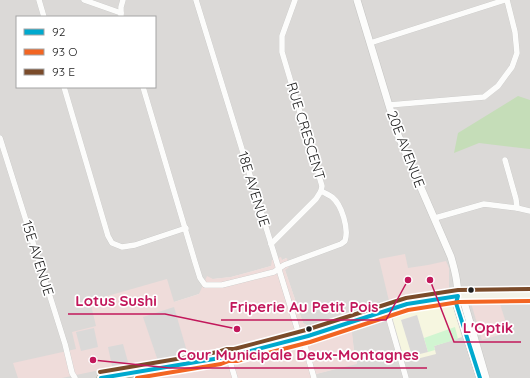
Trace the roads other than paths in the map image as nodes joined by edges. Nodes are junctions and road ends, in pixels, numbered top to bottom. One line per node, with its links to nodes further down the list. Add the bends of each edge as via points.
1 (38, 0): 9 (street)
2 (84, 0): 8 (street)
3 (123, 0): 8 (street)
4 (196, 0): 21 (street, 18E AVENUE)
5 (295, 0): 16 (street, RUE CRESCENT, via 282,36 282,52 320,176)
6 (356, 0): 10 (street, 20E AVENUE)
7 (506, 0): 10 (street); 13 (street, via 516,32 517,53 512,67 498,86 484,97)
8 (121, 15)
9 (44, 16)
10 (370, 43): 13 (street, 20E AVENUE)
11 (64, 88): 20 (street, via 112,243 122,247 135,245)
12 (143, 88): 20 (street)
13 (389, 105): 19 (street, 20E AVENUE, via 403,146)
14 (0, 138): 29 (street, 15E AVENUE, via 72,373)
15 (505, 160): 17 (street)
16 (321, 191): 21 (street, RUE CRESCENT); 22 (street, via 332,197 339,205 347,229 346,241)
17 (517, 208): 18 (street); 19 (street, via 484,204)
18 (530, 210)
19 (435, 218): 24 (street, 20E AVENUE, via 452,262)
20 (186, 228): 22 (street, via 200,278 205,285 222,285 274,272)
21 (271, 244): 22 (street, 18E AVENUE)
22 (279, 268): 26 (street, 18E AVENUE)
23 (530, 295): 24 (main road)
24 (458, 296): 25 (main road, via 407,304); 35 (street, 20E AVENUE, via 456,303); 36 (street, 20E AVENUE, via 464,302)
25 (387, 312): 26 (main road); 34 (street)
26 (301, 337): 27 (main road); 33 (street, 18E AVENUE)
27 (228, 355): 28 (main road); 32 (street)
28 (153, 369): 30 (main road); 31 (street)
29 (76, 378)
30 (101, 378)
31 (155, 378)
32 (235, 378)
33 (314, 378)
34 (406, 378)
35 (480, 378)
36 (486, 378)

